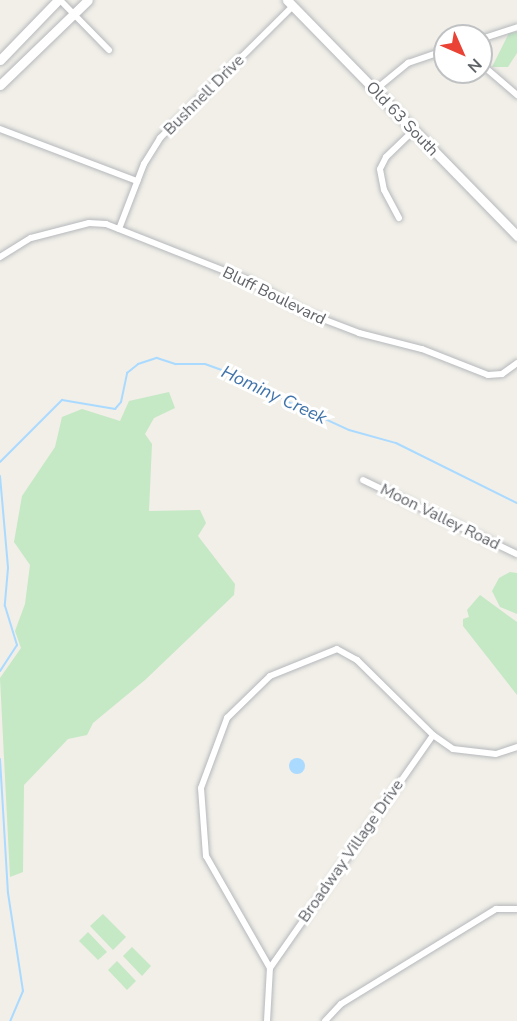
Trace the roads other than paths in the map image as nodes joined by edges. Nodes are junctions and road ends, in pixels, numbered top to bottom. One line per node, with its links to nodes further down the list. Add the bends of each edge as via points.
1 (59, 0): 4 (street); 9 (main road)
2 (88, 0): 4 (main road)
3 (290, 3): 12 (main road, Old 63 South); 16 (street, Bushnell Drive, via 170,127 152,150)
4 (73, 14): 7 (street); 11 (main road)
5 (517, 27): 6 (street)
6 (493, 35)
7 (109, 50)
8 (433, 54): 12 (street, via 408,63)
9 (0, 60)
10 (493, 74): 13 (street)
11 (0, 85)
12 (375, 90): 15 (main road, Old 63 South)
13 (517, 95)
14 (0, 129): 16 (street)
15 (413, 132): 17 (street, via 386,157 380,169 384,190); 19 (main road, Old 63 South)
16 (137, 181): 18 (street, Bushnell Drive)
17 (399, 218)
18 (119, 229): 20 (street, Bluff Boulevard, via 98,223 74,226 31,238); 21 (street, Bluff Boulevard, via 250,280 339,327 422,350 488,375 502,374)
19 (517, 236)
20 (0, 257)
21 (517, 363)
22 (363, 480): 23 (street, Moon Valley Road)
23 (517, 554)
24 (433, 735): 25 (street, via 453,748 496,754); 27 (street, Broadway Village Drive); 27 (street, via 357,660 337,650 270,676 227,718 201,788 206,856)
25 (517, 747)
26 (517, 909): 29 (street, via 496,909 341,1004)
27 (270, 968): 28 (street)
28 (267, 1021)
29 (325, 1021)

